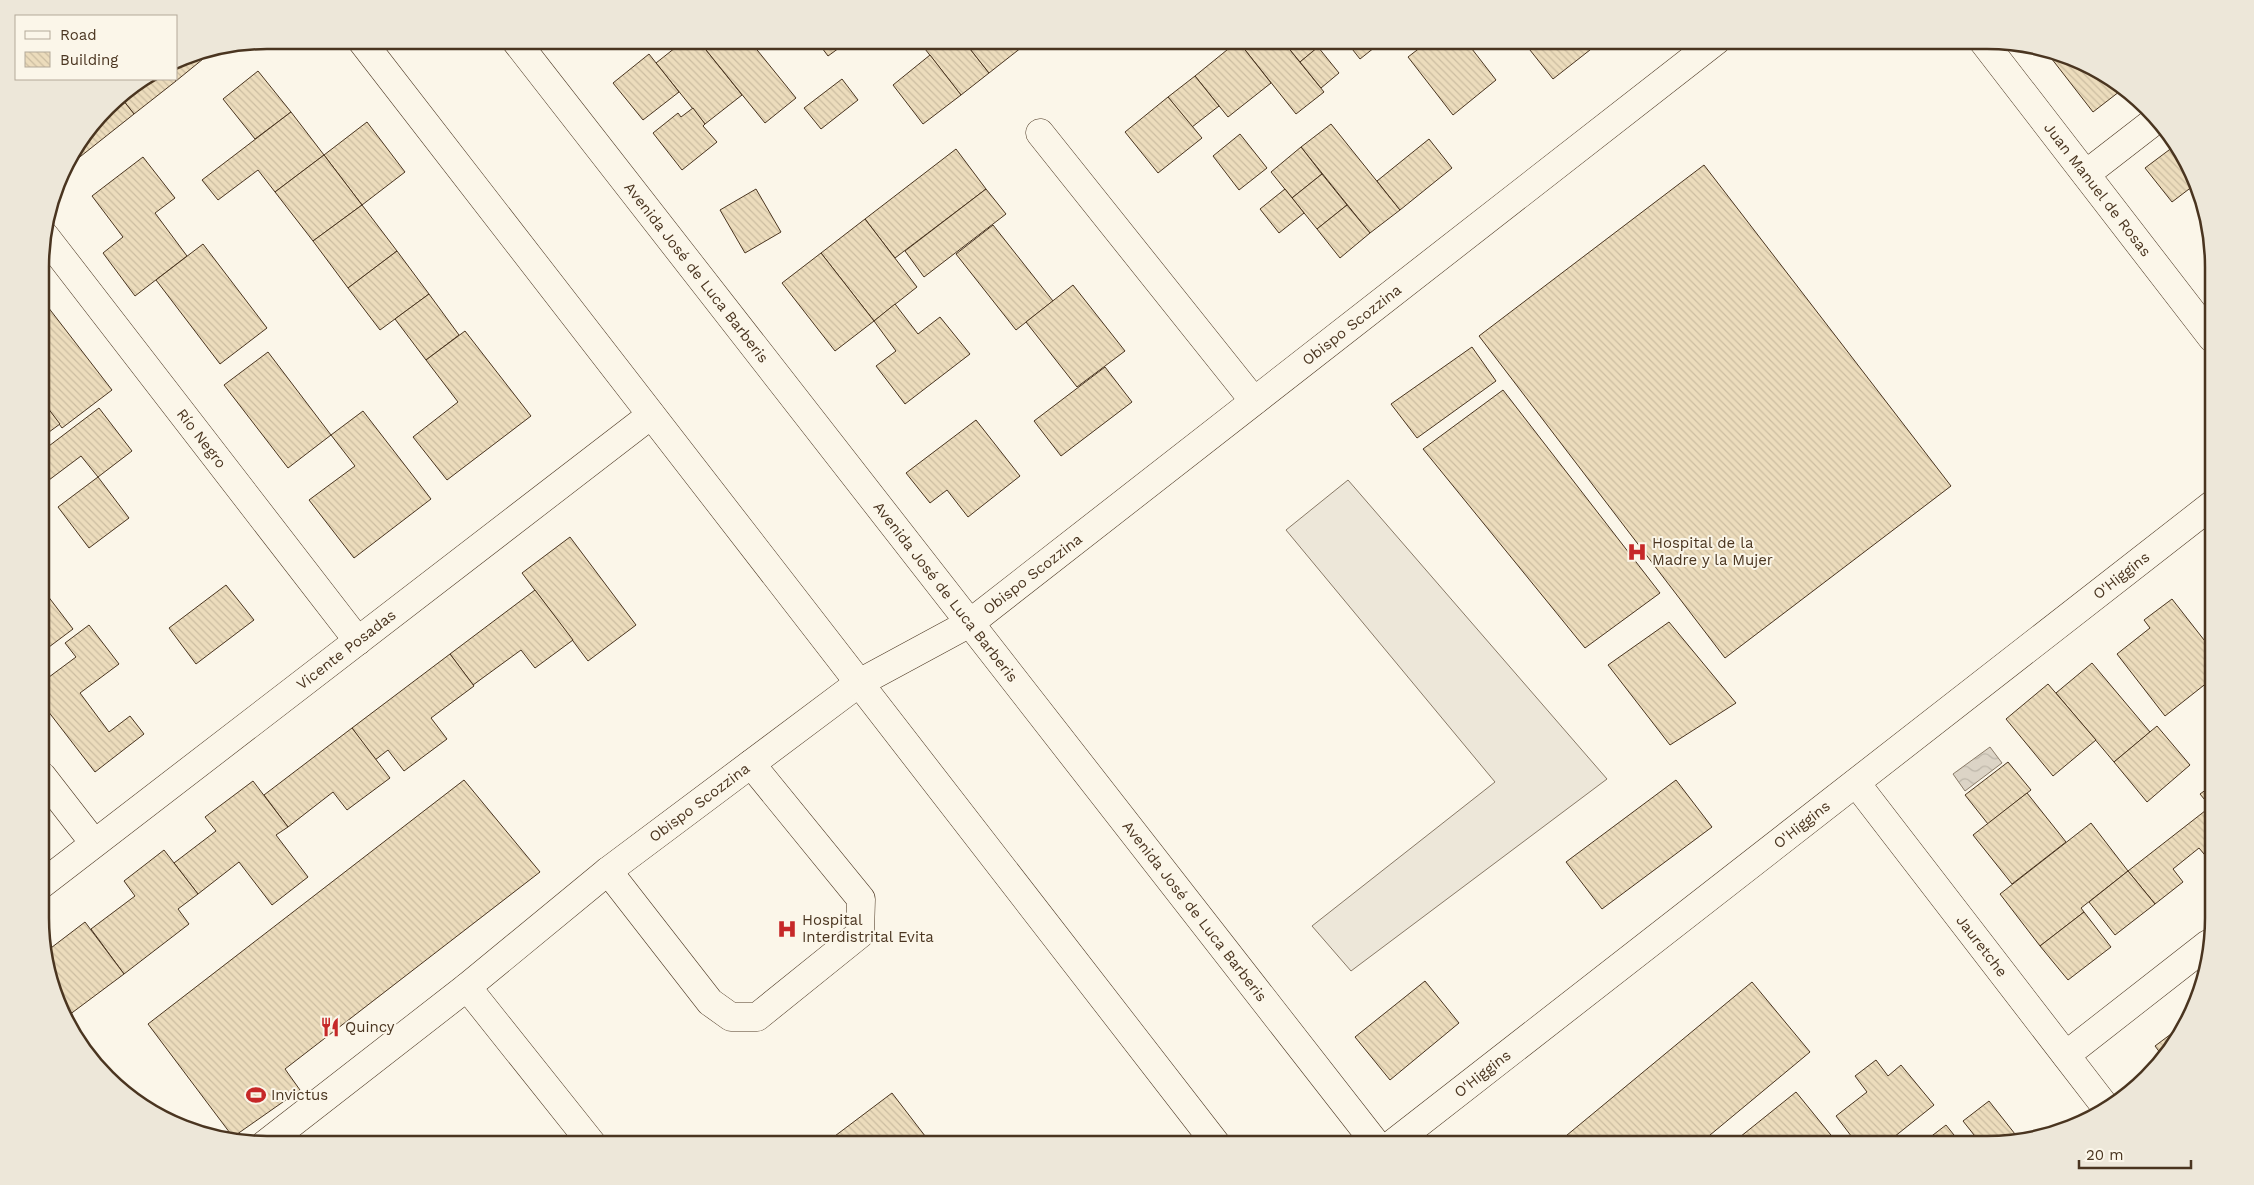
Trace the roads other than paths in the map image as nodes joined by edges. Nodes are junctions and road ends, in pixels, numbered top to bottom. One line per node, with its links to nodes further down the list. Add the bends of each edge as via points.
1 (368, 49): 11 (street)
2 (522, 49): 13 (street, Avenida José de Luca Barberis)
3 (1705, 49): 10 (street, Obispo Scozzina)
4 (1989, 49): 7 (street, Juan Manuel de Rosas)
5 (2151, 123): 7 (street)
6 (1040, 133): 10 (street)
7 (2086, 174): 9 (street, Juan Manuel de Rosas)
8 (50, 243): 14 (street, Río Negro)
9 (2205, 329)
10 (1254, 401): 13 (street, Obispo Scozzina)
11 (650, 415): 14 (street, Vicente Posadas); 15 (street)
12 (2205, 510): 17 (street, O'Higgins)
13 (970, 623): 15 (street, Obispo Scozzina); 29 (street, Avenida José de Luca Barberis)
14 (358, 641): 19 (street, Vicente Posadas)
15 (859, 683): 16 (street, Obispo Scozzina); 28 (street)
16 (751, 764): 20 (street, Obispo Scozzina); 20 (street, via 860,899 860,934 757,1017 731,1017 710,1002)
17 (1856, 783): 24 (street, Jauretche); 30 (street, O'Higgins)
18 (49, 785): 19 (street)
19 (94, 843): 21 (street, Vicente Posadas)
20 (608, 871): 23 (street, Obispo Scozzina)
21 (49, 878)
22 (2203, 948): 24 (street)
23 (467, 987): 26 (street, Obispo Scozzina); 27 (street)
24 (2066, 1055): 25 (street, Jauretche)
25 (2103, 1103)
26 (280, 1136)
27 (585, 1136)
28 (1210, 1136)
29 (1370, 1136)
30 (1402, 1136)

